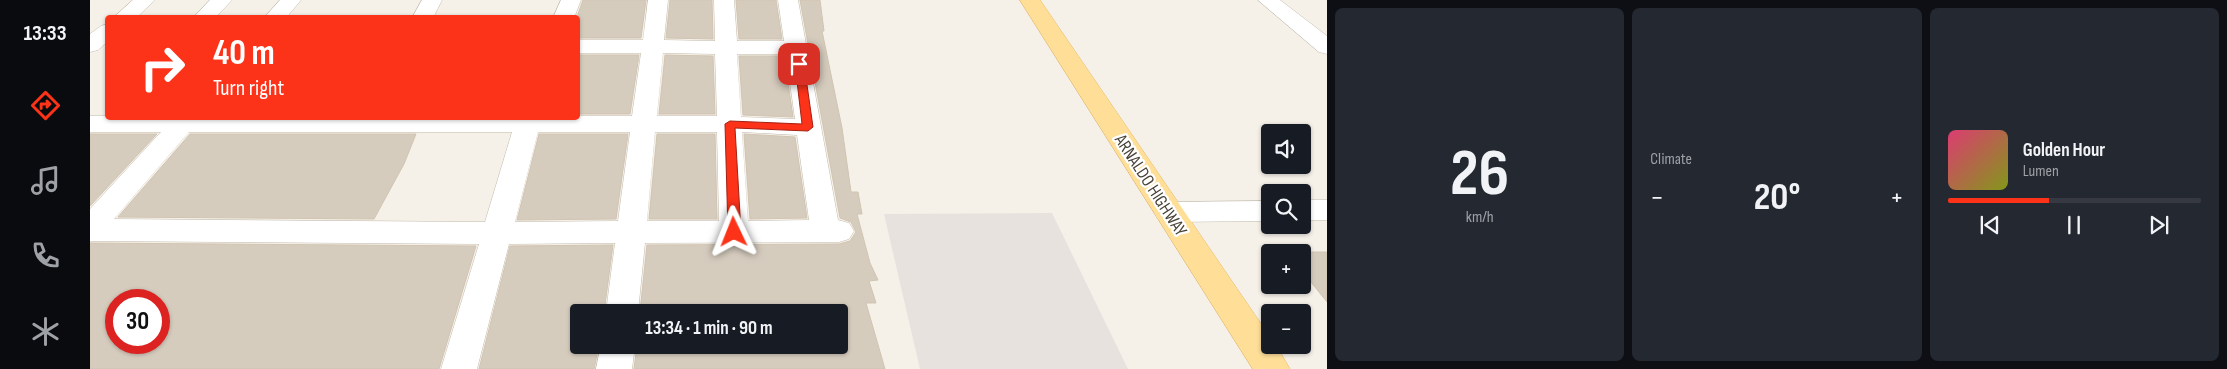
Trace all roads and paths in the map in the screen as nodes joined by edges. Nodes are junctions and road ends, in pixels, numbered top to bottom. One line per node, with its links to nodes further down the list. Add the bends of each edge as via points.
1 (145, 0): 11 (street)
2 (222, 0): 12 (street)
3 (291, 0): 13 (street)
4 (432, 0): 14 (street)
5 (571, 0): 15 (street)
6 (658, 0): 17 (street)
7 (724, 0): 21 (street)
8 (788, 0): 23 (street)
9 (1030, 0): 34 (main road, ARNALDO HIGHWAY)
10 (1268, 0): 22 (street)
11 (127, 15)
12 (206, 15)
13 (277, 15)
14 (424, 15)
15 (564, 15)
16 (105, 33): 18 (street)
17 (651, 45): 20 (street); 21 (street); 28 (street)
18 (90, 46): 19 (street)
19 (105, 46)
20 (580, 46)
21 (727, 46): 23 (street); 29 (street)
22 (1327, 47)
23 (797, 48): 30 (street)
24 (95, 121): 25 (street)
25 (184, 121): 26 (street); 35 (street)
26 (362, 121): 27 (street)
27 (528, 121): 28 (street); 38 (street)
28 (642, 124): 29 (street); 36 (street)
29 (730, 124): 30 (street); 37 (street)
30 (808, 127): 37 (street, via 832,230)
31 (1311, 210): 32 (street)
32 (1327, 210)
33 (1261, 211): 34 (street)
34 (1168, 212): 43 (main road, ARNALDO HIGHWAY)
35 (90, 229): 38 (street)
36 (632, 231): 37 (street); 38 (street); 39 (street)
37 (734, 232)
38 (497, 234): 41 (street)
39 (623, 304)
40 (616, 354): 42 (street)
41 (459, 369)
42 (614, 369)
43 (1272, 369)

